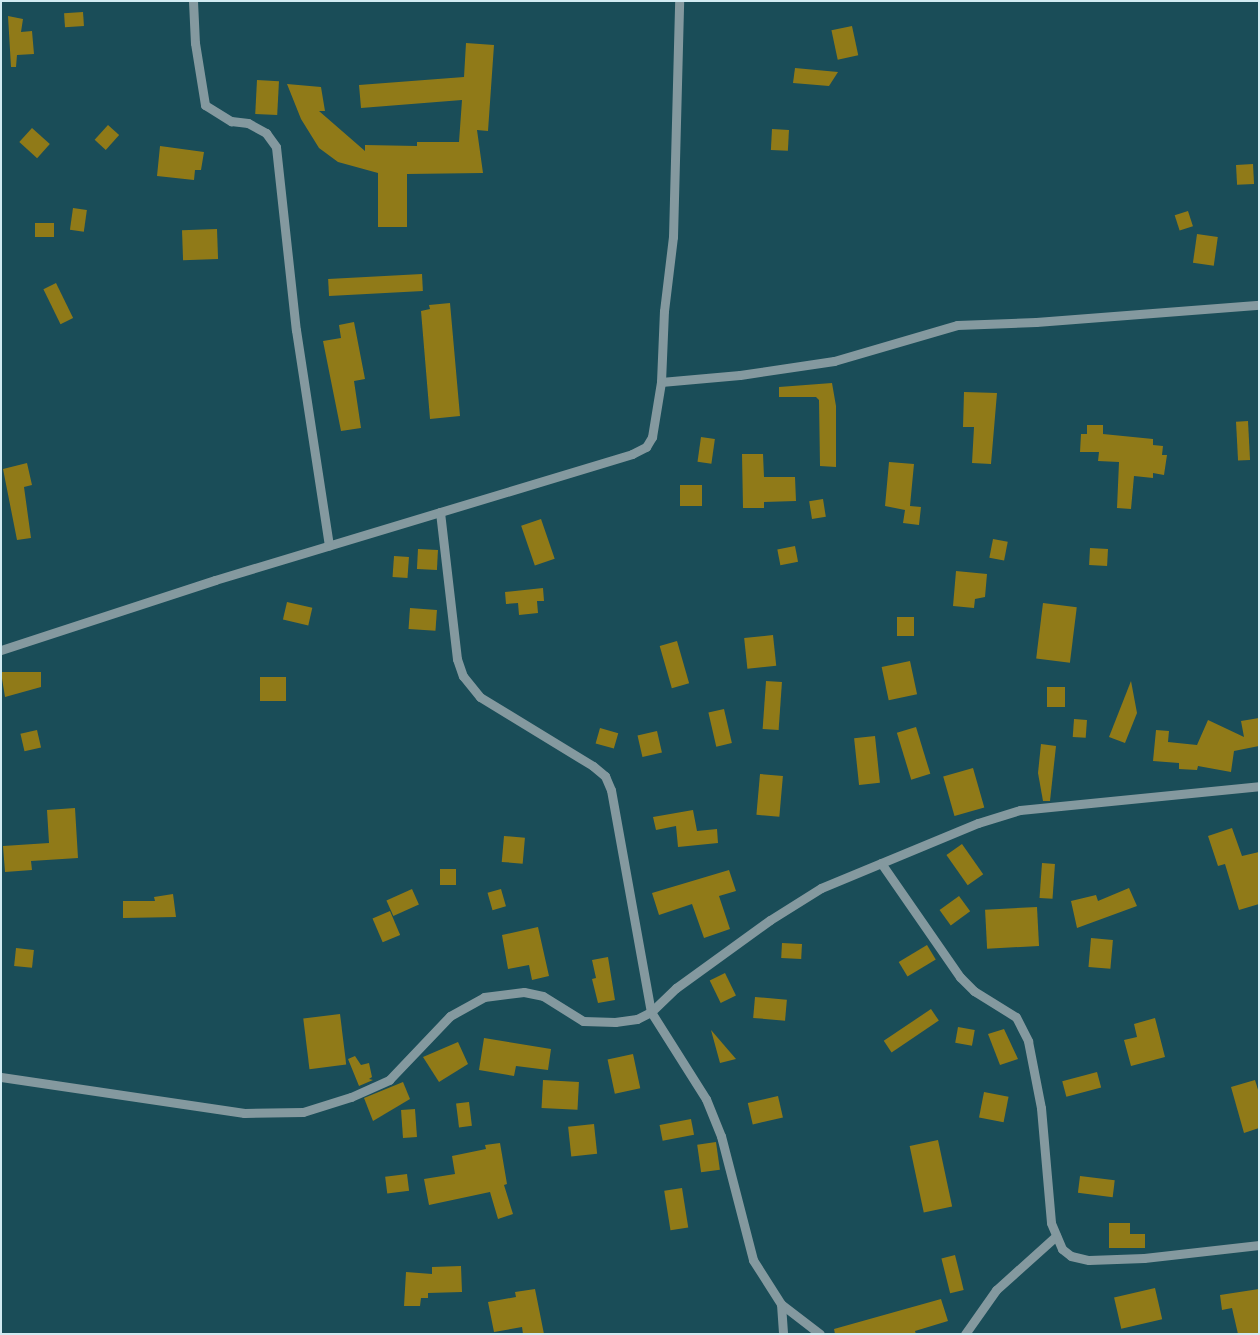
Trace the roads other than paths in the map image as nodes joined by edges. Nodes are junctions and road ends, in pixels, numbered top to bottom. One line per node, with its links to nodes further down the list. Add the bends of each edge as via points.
1 (193, 1): 6 (street, via 194,43 205,105 231,121 248,123 266,133 276,147 296,330)
2 (679, 1): 4 (street, via 673,237 664,312)
3 (1259, 305): 4 (street, via 1036,322 957,324 834,361 740,375)
4 (661, 382): 5 (street, via 652,438 646,447)
5 (440, 512): 6 (street); 10 (street, via 457,659 463,676 480,698 593,766 605,776 611,790)
6 (329, 546): 7 (street)
7 (1, 650)
8 (1259, 786): 9 (street, via 1020,810 978,823)
9 (881, 863): 10 (street, via 821,888 770,920 676,988); 12 (street, via 960,977 974,991 1016,1017 1028,1041 1041,1108 1049,1211)
10 (651, 1012): 11 (street, via 637,1019 615,1022 582,1021 543,996 524,992 484,997 450,1016 389,1080 351,1097 303,1112 244,1113); 14 (street, via 706,1099 722,1136 753,1260)
11 (1, 1077)
12 (1056, 1236): 13 (street, via 1062,1249 1071,1256 1089,1260 1144,1258); 17 (street, via 996,1290)
13 (1259, 1245)
14 (781, 1304): 15 (street); 16 (street)
15 (783, 1334)
16 (820, 1334)
17 (965, 1334)

